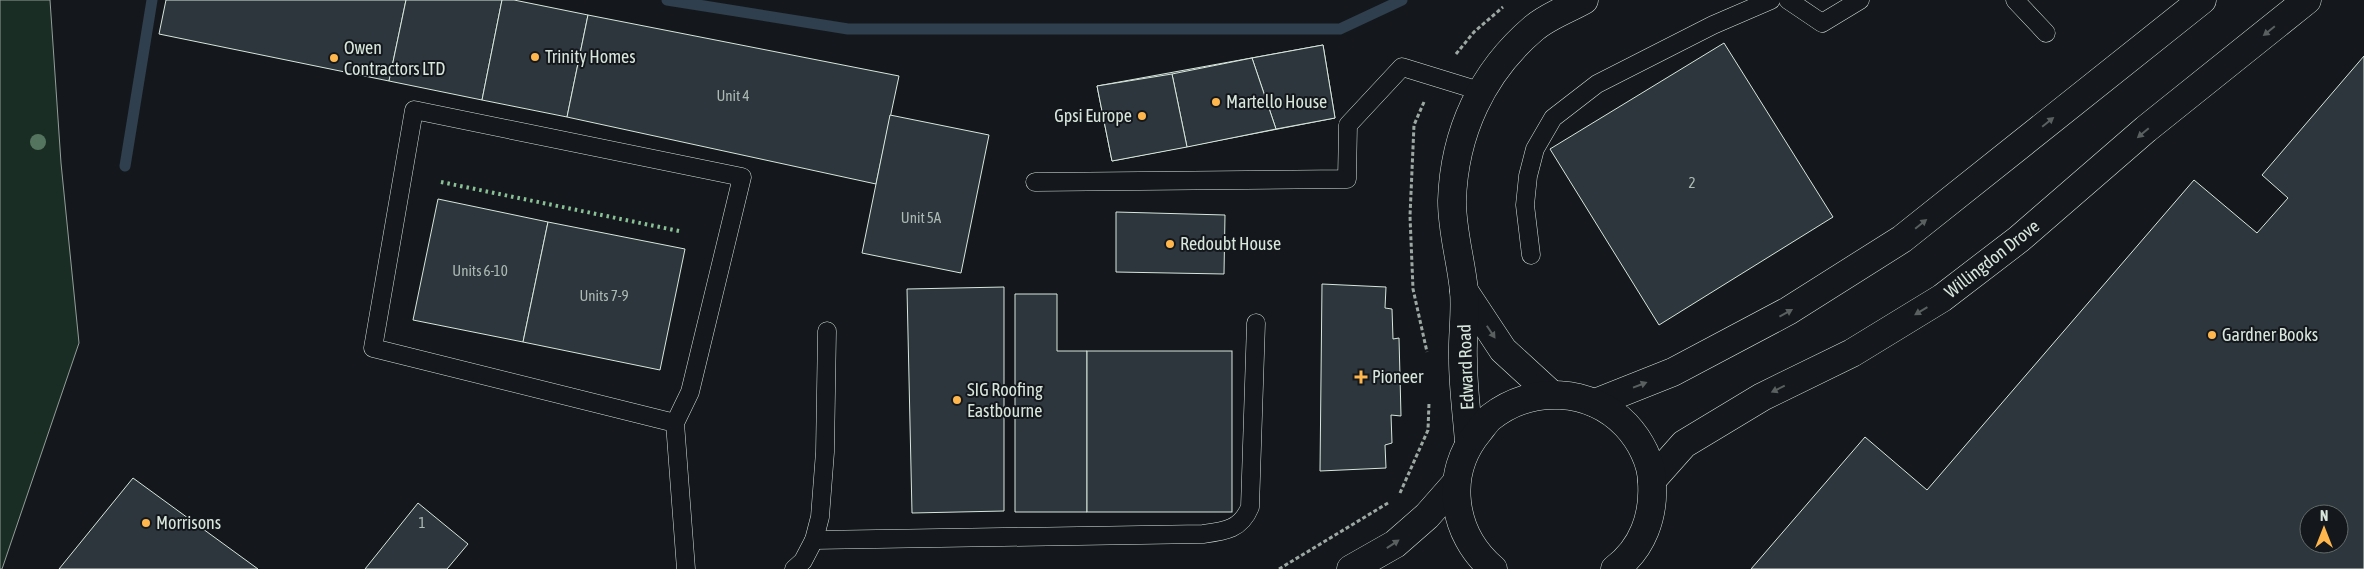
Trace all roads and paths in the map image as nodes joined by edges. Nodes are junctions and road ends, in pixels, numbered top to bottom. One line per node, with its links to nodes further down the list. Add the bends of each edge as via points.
1 (1584, 0): 11 (street, Edward Road, via 1535,27)
2 (1771, 0): 13 (lane, via 1597,84 1554,118 1535,150 1528,176 1525,205)
3 (1788, 0): 4 (lane, via 1822,23)
4 (1860, 0)
5 (2015, 0): 9 (lane)
6 (2202, 0): 20 (street, one-way to 6, via 1673,372 1788,312 1902,239)
7 (2307, 0): 23 (street, Willingdon Drove, one-way to 23, via 2146,129 2019,239 1942,298 1852,353 1762,398 1684,444)
8 (1504, 6): 10 (path, via 1474,32)
9 (2046, 33)
10 (1436, 77): 11 (lane); 12 (lane, via 1402,67 1348,125 1347,179); 17 (path, via 1414,125 1410,216 1413,289)
11 (1480, 91): 14 (street, Edward Road, via 1458,154 1452,201)
12 (1035, 182)
13 (1531, 255)
14 (1464, 291): 18 (street, Edward Road, one-way to 18, via 1503,350); 22 (street, Edward Road, via 1463,360)
15 (1256, 323): 27 (lane, via 1250,507 1242,522 1231,530 1203,534)
16 (826, 331): 27 (lane, via 824,470 820,517)
17 (1428, 353)
18 (1552, 394): 20 (street); 22 (street, via 1519,401 1490,417)
19 (1430, 401): 25 (path, via 1428,430)
20 (1595, 402): 23 (street, via 1634,434 1646,456)
21 (675, 423): 21 (lane, via 690,392 742,177 414,110 373,348); 28 (lane)
22 (1469, 442): 24 (street, via 1460,462)
23 (1652, 480): 33 (street, via 1652,510 1642,538)
24 (1456, 483): 31 (street, one-way to 24, via 1395,544 1427,516); 32 (street, via 1457,510 1465,535 1480,558)
25 (1398, 497)
26 (1389, 502): 30 (path)
27 (814, 540): 29 (lane, via 803,561)
28 (686, 569)
29 (794, 569)
30 (1279, 569)
31 (1351, 569)
32 (1493, 569)
33 (1615, 569)

